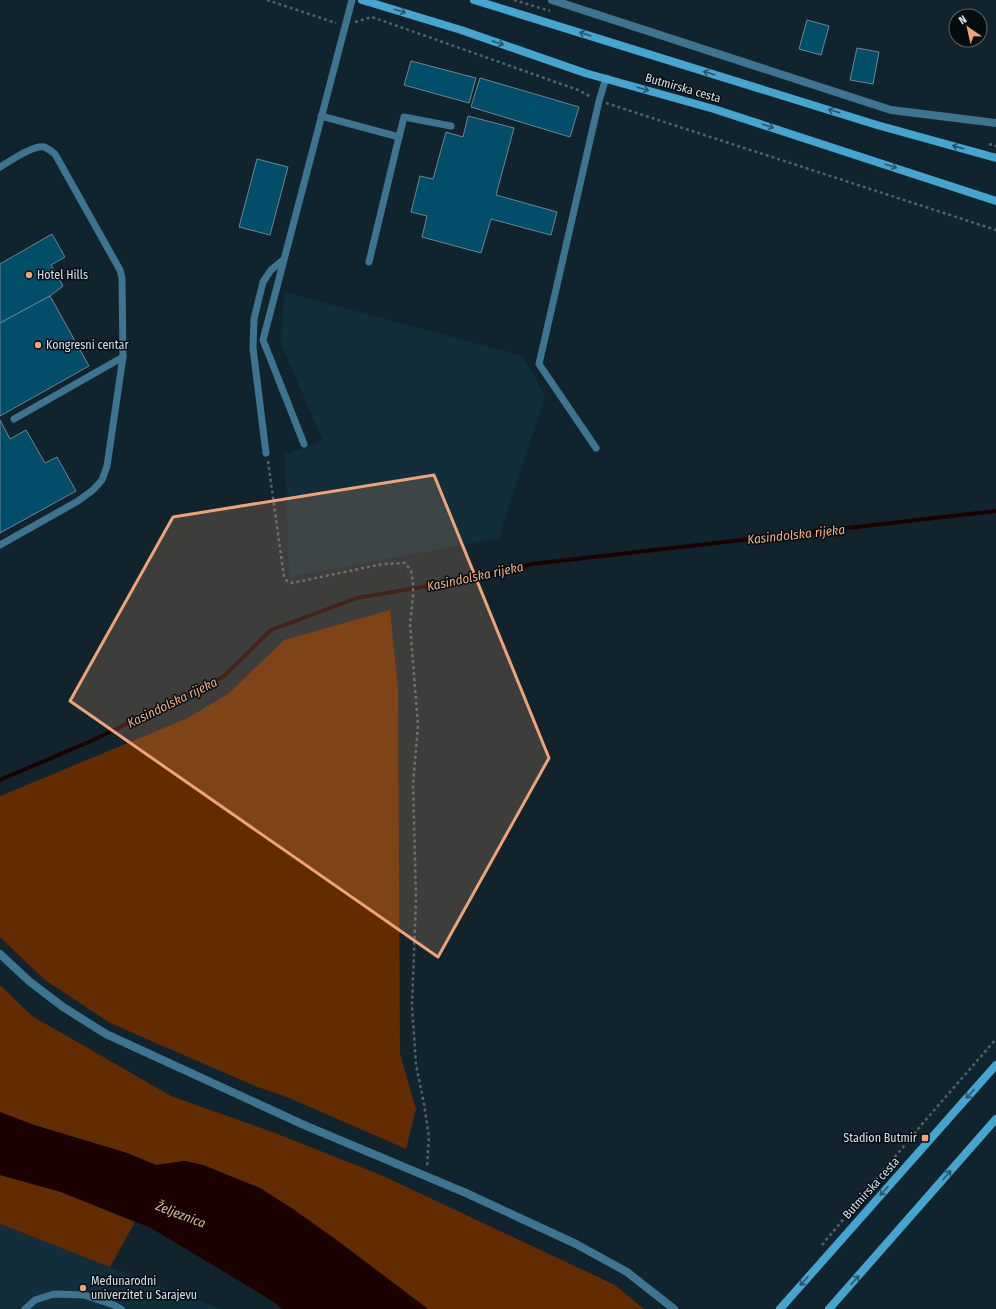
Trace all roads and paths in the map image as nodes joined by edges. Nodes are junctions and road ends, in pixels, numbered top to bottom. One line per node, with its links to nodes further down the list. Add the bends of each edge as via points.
1 (266, 0): 6 (path)
2 (352, 0): 6 (lane)
3 (362, 0): 7 (main road, Butmirska cesta, one-way to 7)
4 (474, 0): 13 (main road, Butmirska cesta, one-way to 4, via 878,125)
5 (552, 0): 10 (street, via 891,110)
6 (345, 25): 8 (path, via 372,17 578,90); 9 (lane)
7 (606, 78): 8 (lane); 15 (main road, Butmirska cesta, one-way to 15, via 714,109)
8 (599, 101): 16 (path); 22 (lane, via 539,364)
9 (321, 116): 12 (lane); 17 (lane)
10 (996, 123)
11 (451, 126): 12 (lane, via 404,116)
12 (399, 137): 18 (lane)
13 (996, 158)
14 (0, 166): 19 (lane, via 38,148 49,149 55,154 120,270)
15 (996, 201)
16 (996, 230)
17 (284, 260): 21 (lane, via 263,340); 23 (lane, via 271,270 263,282 254,319 252,348)
18 (369, 262)
19 (122, 357): 20 (lane); 24 (lane, via 107,466 102,480 78,501)
20 (14, 419)
21 (304, 444)
22 (596, 448)
23 (266, 453): 29 (path, via 284,577 287,581 292,583 383,564 405,563 411,571 413,597 410,624 418,726 413,784 416,899 412,1005 416,1065 429,1137)
24 (0, 545)
25 (0, 954): 29 (street, via 63,1008 106,1034)
26 (996, 1039): 30 (path)
27 (996, 1065): 34 (main road, Butmirska cesta, one-way to 34)
28 (996, 1119): 35 (main road, one-way to 28)
29 (426, 1176): 33 (street, via 569,1241 627,1272)
30 (818, 1249)
31 (24, 1309): 32 (lane, via 35,1300 54,1294 84,1295)
32 (122, 1309)
33 (674, 1309)
34 (780, 1309)
35 (829, 1309)

